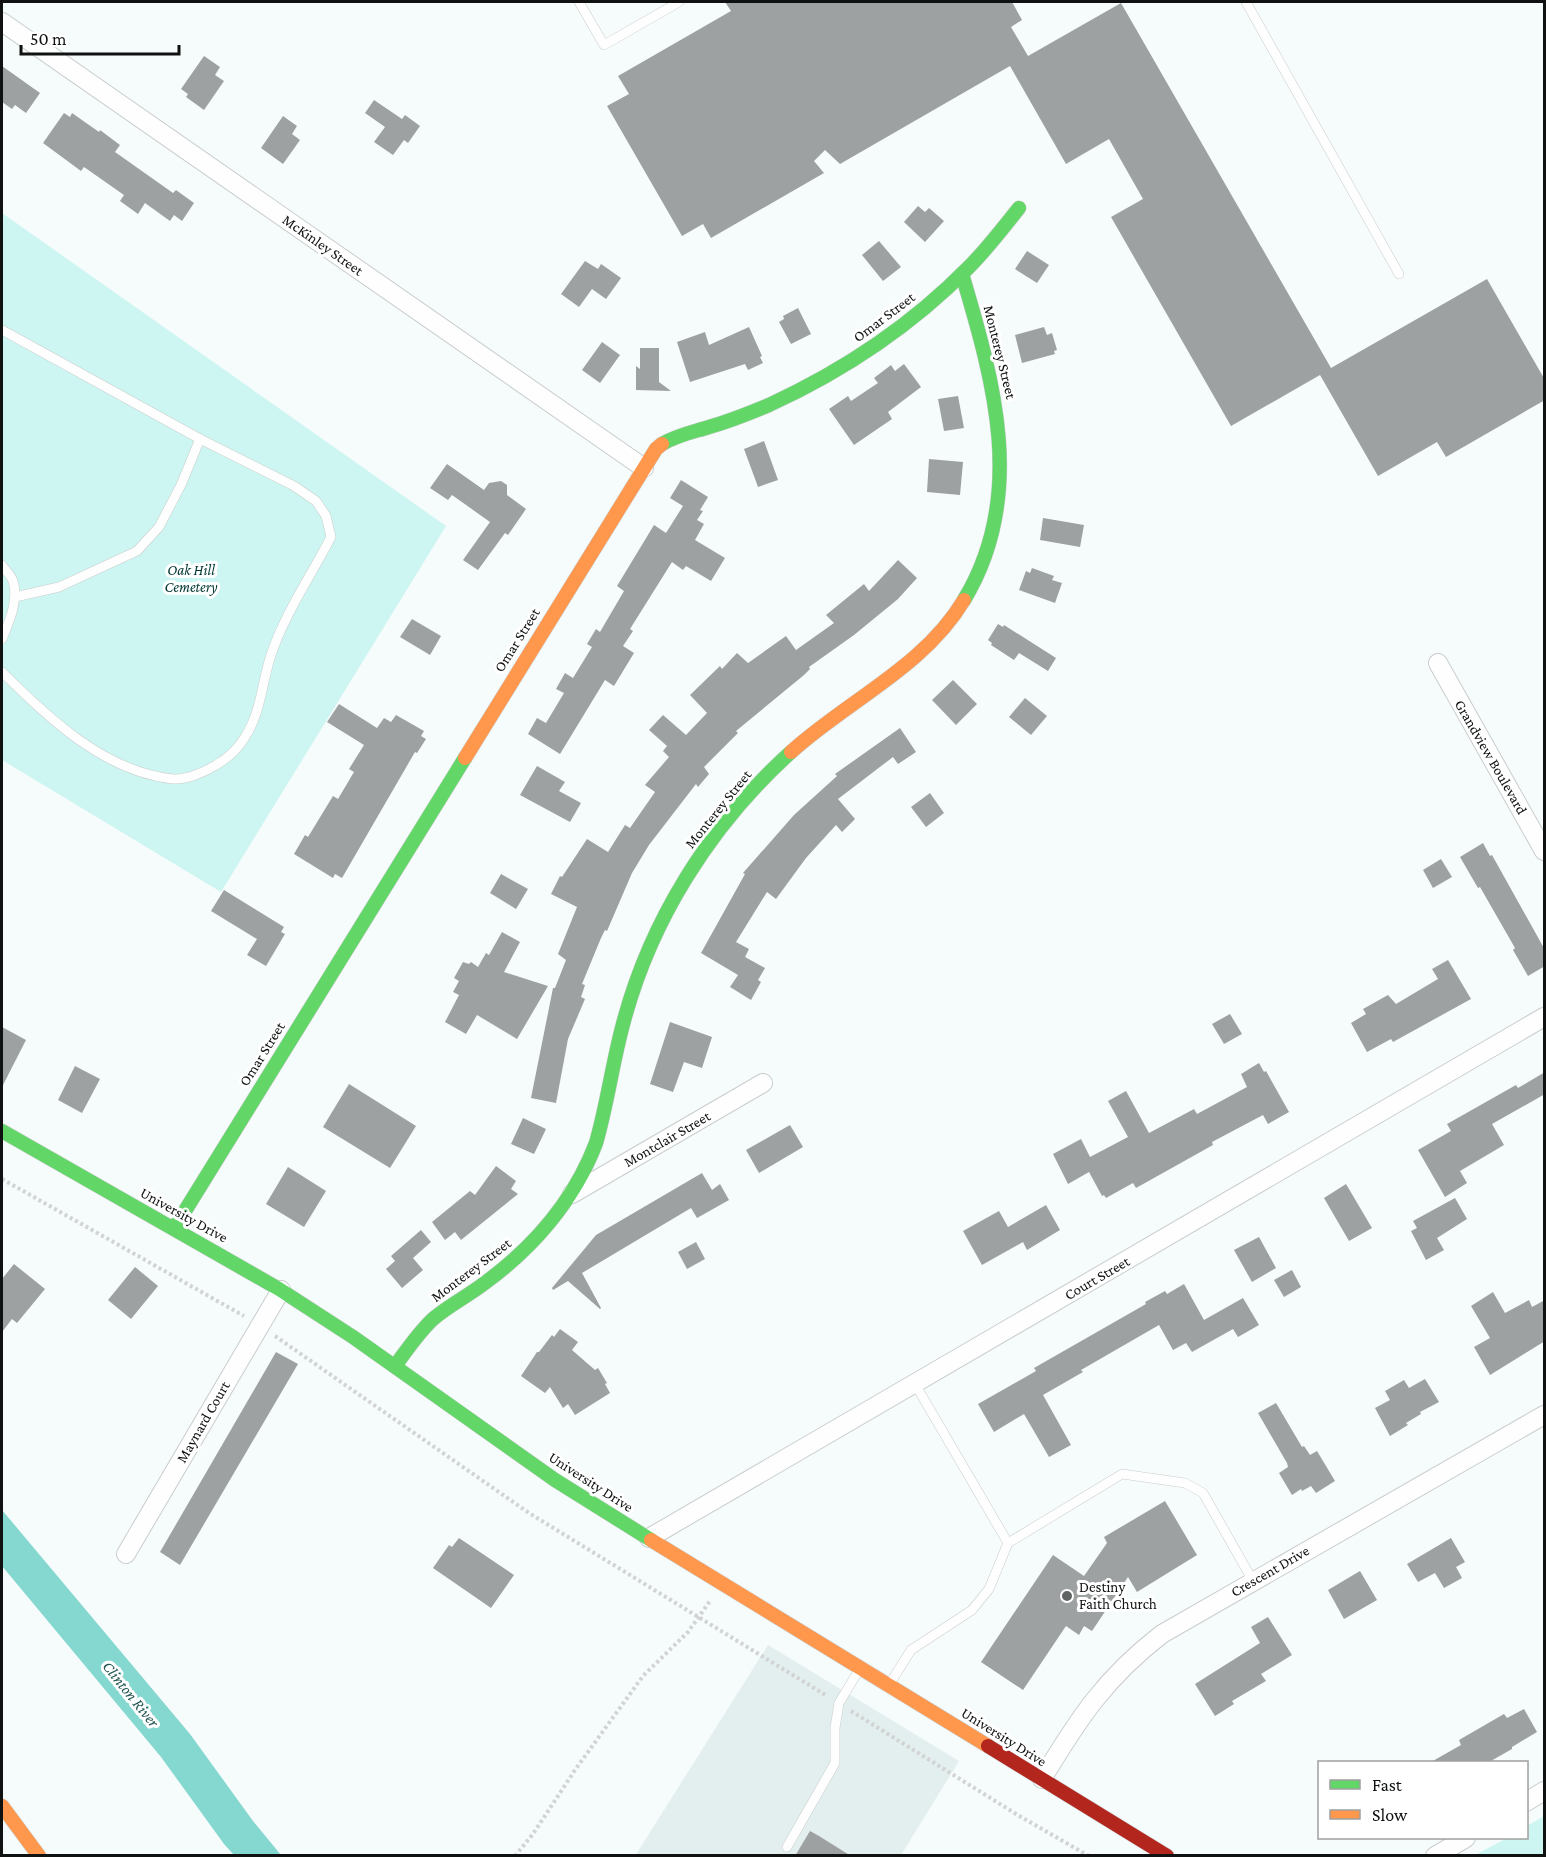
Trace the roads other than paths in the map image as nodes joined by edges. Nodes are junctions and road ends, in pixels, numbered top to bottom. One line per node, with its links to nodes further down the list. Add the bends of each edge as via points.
1 (579, 2): 2 (lane, via 604,45)
2 (680, 2)
3 (1246, 2): 7 (lane)
4 (2, 22): 10 (street, McKinley Street)
5 (1019, 208): 6 (main road, Omar Street)
6 (962, 274): 10 (main road, Omar Street, via 897,330 836,371 765,406 665,441); 20 (main road, Monterey Street, via 990,373 999,436 996,512 980,570 957,611 935,639 785,757 740,804 698,860 667,914 635,985 597,1139)
7 (1399, 274)
8 (2, 330): 9 (lane)
9 (200, 439): 12 (lane, via 159,527 137,551 59,587); 15 (lane, via 316,501 326,516 331,537 284,622 271,655 258,709 246,737 230,756 206,771 175,779 116,762 53,720)
10 (644, 468): 21 (main road, Omar Street)
11 (2, 565): 12 (lane, via 13,579)
12 (15, 597): 13 (lane)
13 (2, 639)
14 (1438, 663): 16 (street, Grandview Boulevard)
15 (2, 672)
16 (1545, 851)
17 (1545, 1017): 24 (street, Court Street)
18 (763, 1083): 20 (street, Montclair Street)
19 (2, 1131): 21 (main road, University Drive)
20 (570, 1195): 23 (main road, Monterey Street, via 532,1243 435,1317)
21 (175, 1227): 22 (main road, University Drive)
22 (280, 1290): 23 (main road, University Drive); 28 (street, Maynard Court)
23 (395, 1366): 26 (main road, University Drive, via 551,1477)
24 (915, 1384): 26 (street, Court Street); 27 (lane)
25 (1545, 1415): 29 (street, Crescent Drive)
26 (649, 1538): 30 (main road, University Drive)
27 (1008, 1543): 29 (lane, via 1122,1474 1185,1483 1203,1493); 31 (lane, via 988,1589 972,1610 911,1650)
28 (126, 1554)
29 (1253, 1581): 32 (street, Crescent Drive, via 1162,1634 1118,1671 1086,1709)
30 (861, 1668): 31 (main road, University Drive); 37 (lane, via 839,1703 835,1763)
31 (889, 1685): 32 (main road, University Drive)
32 (1042, 1779): 39 (main road, University Drive)
33 (1545, 1791): 34 (street)
34 (1528, 1801)
35 (2, 1806): 38 (main road)
36 (1464, 1839): 40 (street)
37 (787, 1847)
38 (39, 1856)
39 (1167, 1856)
40 (1435, 1856)

